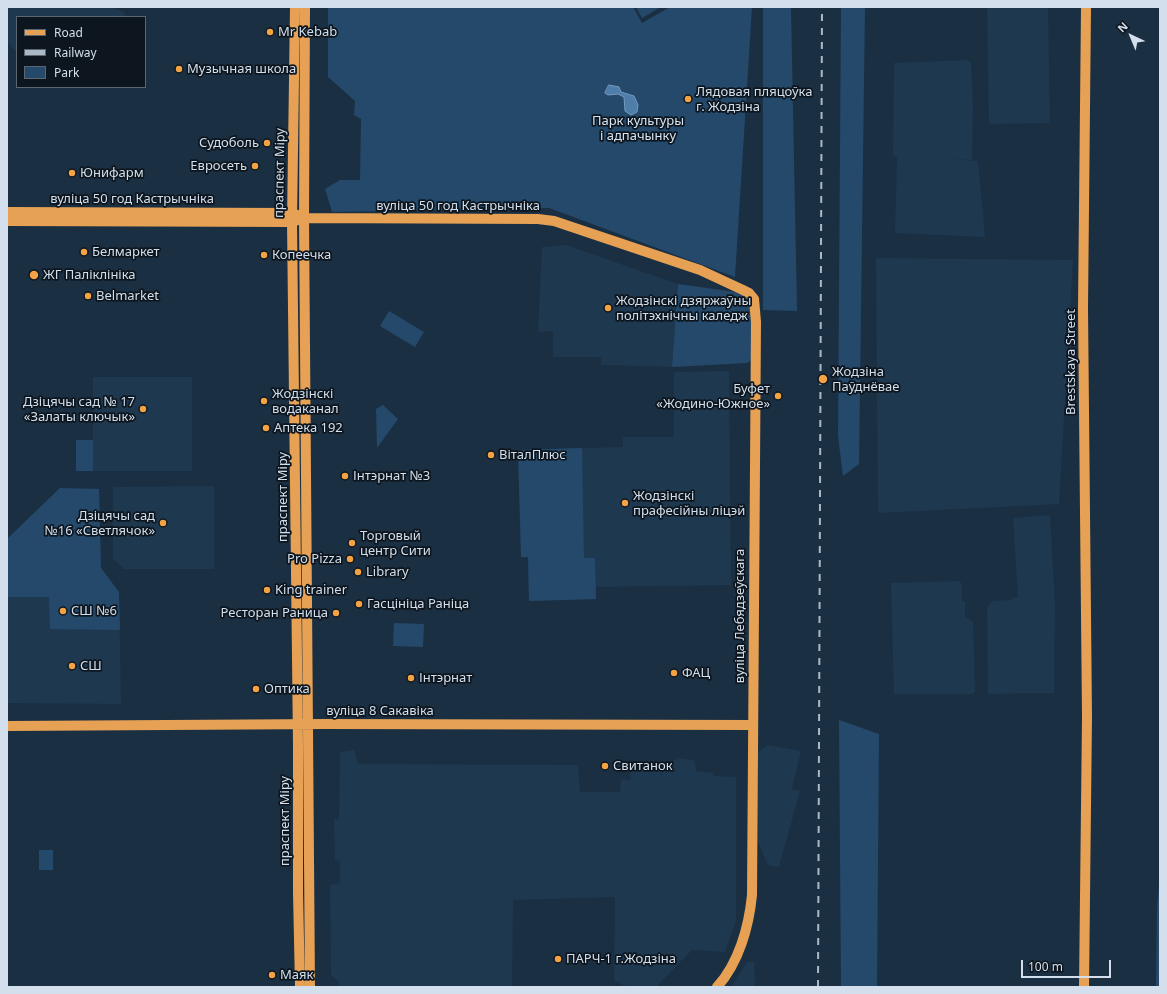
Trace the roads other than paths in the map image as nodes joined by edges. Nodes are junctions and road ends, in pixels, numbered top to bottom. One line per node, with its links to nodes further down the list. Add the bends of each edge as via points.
1 (296, 7): 4 (main road, праспект Міру)
2 (305, 7): 4 (main road, праспект Міру)
3 (1086, 7): 18 (main road, Brestskaya Street, via 1083,308 1087,717)
4 (300, 37): 6 (main road, праспект Міру); 7 (main road, праспект Міру)
5 (7, 212): 6 (main road, вуліца 50 год Кастрычніка)
6 (292, 217): 7 (main road, вуліца 50 год Кастрычніка); 8 (main road, вуліца 50 год Кастрычніка); 10 (main road, праспект Міру)
7 (304, 218): 9 (main road, вуліца 50 год Кастрычніка, via 546,220); 10 (main road, праспект Міру)
8 (7, 221)
9 (700, 270): 12 (main road, вуліца Лебядзеўскага, via 750,293 755,305)
10 (300, 420): 11 (main road, праспект Міру)
11 (302, 724): 12 (main road, вуліца 8 Сакавіка); 13 (main road, вуліца 8 Сакавіка); 14 (main road, праспект Міру)
12 (753, 725): 17 (main road, вуліца Лебядзеўскага, via 750,908 734,962)
13 (7, 726)
14 (303, 876): 15 (main road, праспект Міру); 16 (main road, праспект Міру)
15 (300, 987)
16 (310, 987)
17 (717, 987)
18 (1084, 987)

